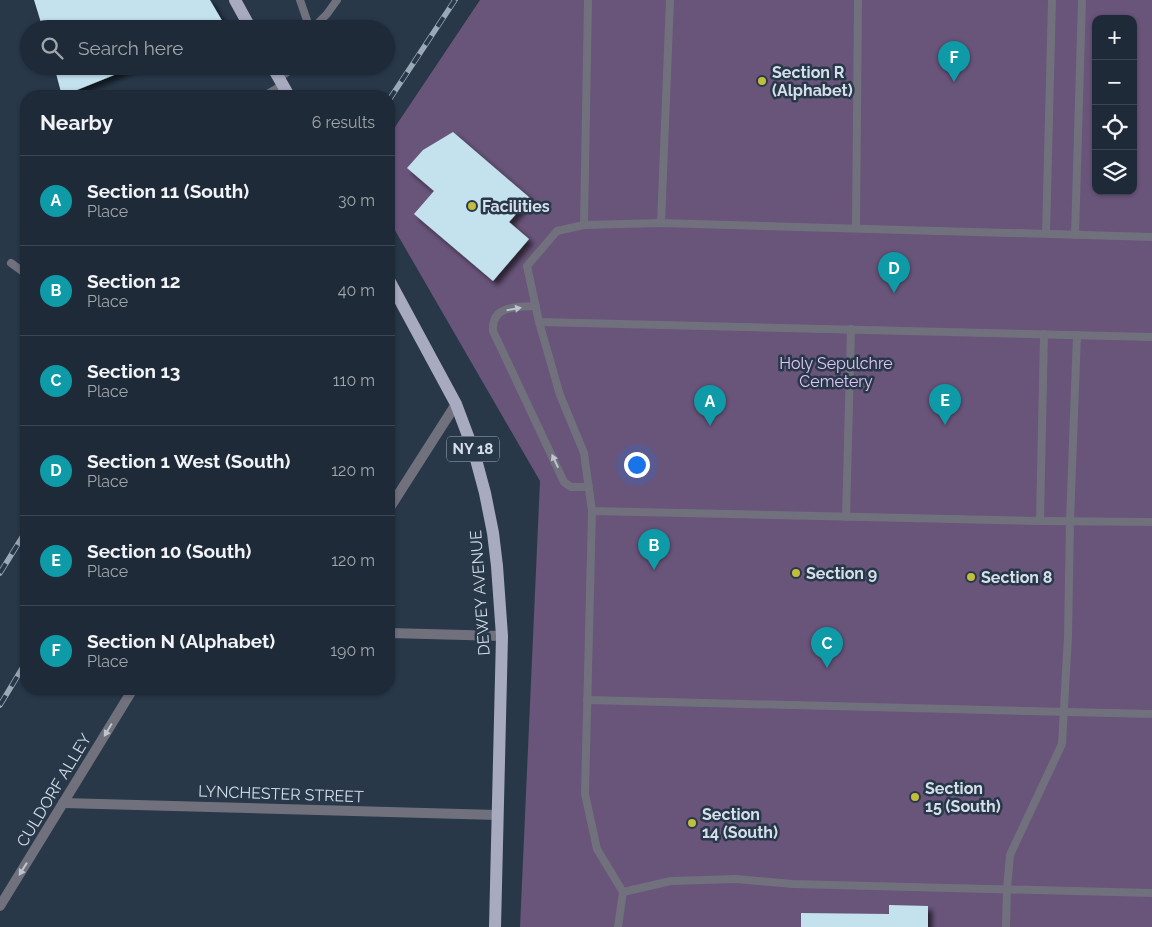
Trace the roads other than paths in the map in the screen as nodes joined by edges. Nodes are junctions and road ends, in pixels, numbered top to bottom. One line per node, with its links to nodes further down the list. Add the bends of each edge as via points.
1 (235, 0): 9 (main road)
2 (300, 0): 10 (lane)
3 (337, 0): 11 (lane)
4 (588, 0): 16 (lane)
5 (670, 0): 15 (lane)
6 (858, 0): 17 (lane)
7 (1052, 0): 18 (lane)
8 (1082, 0): 19 (lane)
9 (246, 20)
10 (308, 20)
11 (321, 20)
12 (277, 75): 14 (main road)
13 (291, 75): 14 (lane)
14 (284, 86)
15 (661, 223): 16 (lane); 17 (lane)
16 (584, 225): 24 (lane, via 557,231 527,266)
17 (856, 228): 18 (lane)
18 (1046, 234): 19 (lane)
19 (1075, 235): 20 (lane)
20 (1152, 237)
21 (11, 263): 22 (lane)
22 (20, 270)
23 (395, 291): 30 (main road, DEWEY AVENUE / NY 18)
24 (536, 306): 25 (lane); 31 (lane, one-way to 24, via 571,487 564,482 493,331 498,313 511,308)
25 (539, 322): 26 (lane); 31 (lane, via 560,395 584,452)
26 (851, 329): 27 (lane); 34 (lane)
27 (1044, 334): 28 (lane); 35 (lane)
28 (1077, 335): 29 (lane); 36 (lane)
29 (1152, 337)
30 (456, 404): 32 (street); 39 (main road, DEWEY AVENUE / NY 18, via 474,452 493,533)
31 (589, 487): 33 (lane)
32 (395, 500)
33 (592, 512): 34 (lane); 41 (lane)
34 (846, 517): 35 (lane)
35 (1040, 521): 36 (lane)
36 (1070, 521): 37 (lane); 42 (lane)
37 (1152, 522)
38 (395, 634): 39 (street)
39 (502, 636): 45 (main road, DEWEY AVENUE / NY 18)
40 (129, 695): 44 (street, CULDORF ALLEY, one-way to 44)
41 (587, 700): 42 (lane); 47 (lane, via 585,794 597,849)
42 (1064, 711): 43 (lane); 46 (lane, via 1062,744 1010,855)
43 (1152, 714)
44 (64, 803): 45 (street, LYNCHESTER STREET); 49 (street, CULDORF ALLEY, one-way to 49)
45 (497, 816): 50 (main road, DEWEY AVENUE / NY 18)
46 (1007, 889): 47 (lane, via 793,884 736,879 671,881); 48 (lane); 52 (lane)
47 (623, 892): 51 (lane)
48 (1152, 893)
49 (0, 906)
50 (495, 927)
51 (618, 927)
52 (1006, 927)

